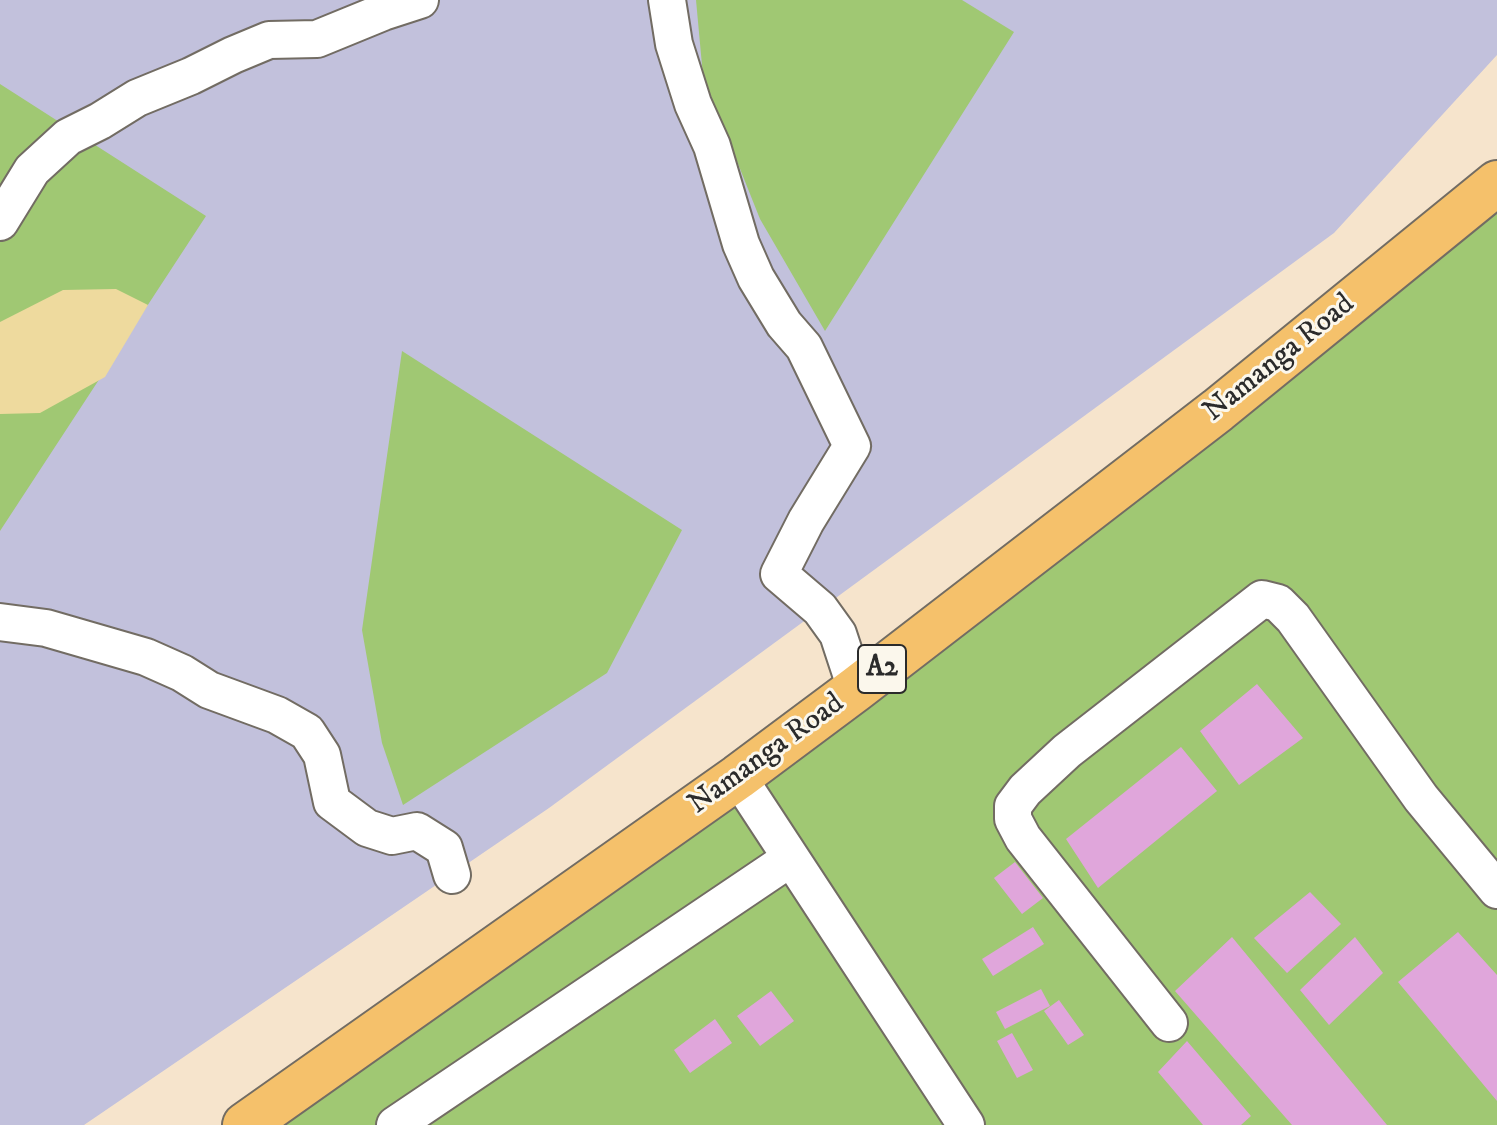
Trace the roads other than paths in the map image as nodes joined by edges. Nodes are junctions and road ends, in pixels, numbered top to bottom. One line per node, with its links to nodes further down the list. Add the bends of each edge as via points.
1 (420, 0): 4 (street, via 317,39 269,40 137,98 68,137 32,170)
2 (667, 0): 6 (street, via 674,44 741,244 784,324 804,347 852,446 779,574 820,609 838,634)
3 (1497, 183): 6 (highway, Namanga Road / A2, via 1218,410)
4 (0, 222)
5 (0, 622): 9 (street, via 46,628 146,657 209,690 277,715 307,732 322,755 332,802 367,828 392,836 417,831 444,848)
6 (856, 689): 7 (highway, Namanga Road / A2)
7 (738, 777): 8 (street); 12 (highway, Namanga Road / A2)
8 (791, 858): 13 (street); 14 (street)
9 (452, 875)
10 (1497, 890): 11 (street, via 1421,798 1293,618 1278,603 1262,599 1067,751 1013,806 1023,838)
11 (1169, 1023)
12 (245, 1125)
13 (395, 1125)
14 (966, 1125)

